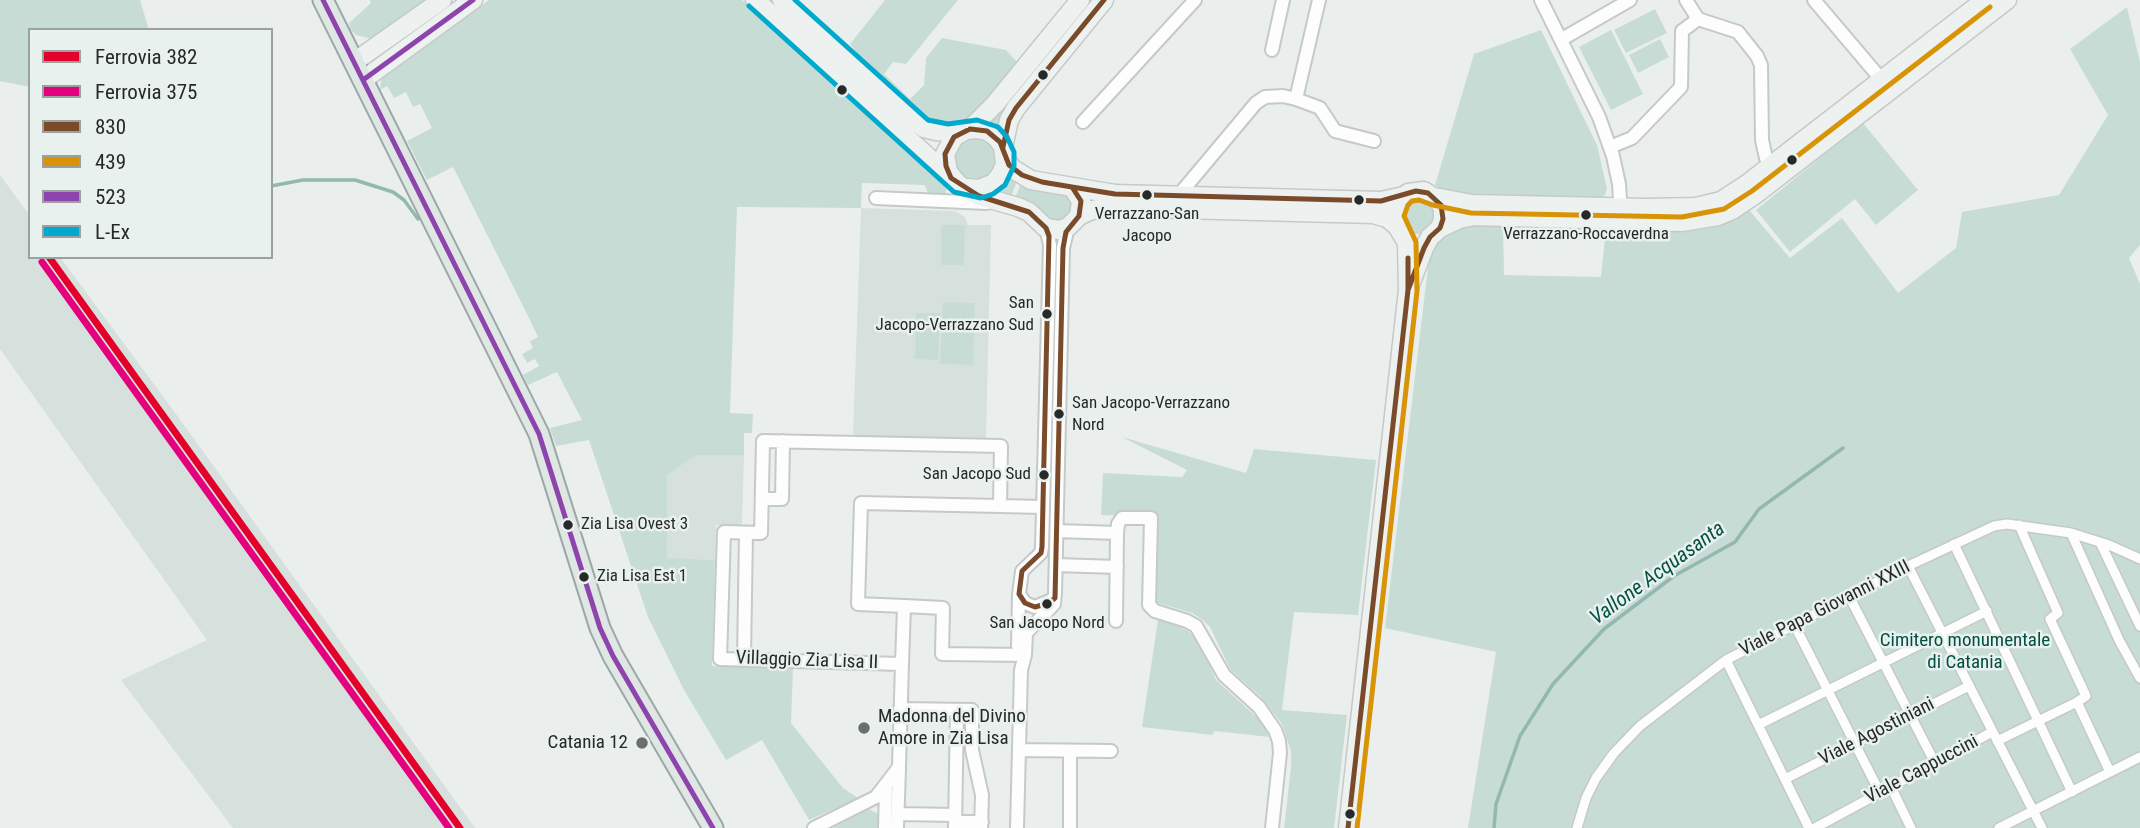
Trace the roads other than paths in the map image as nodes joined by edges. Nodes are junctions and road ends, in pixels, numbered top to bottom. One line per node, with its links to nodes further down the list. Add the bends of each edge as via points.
1 (323, 0): 22 (main road)
2 (442, 0): 18 (main road)
3 (473, 0): 21 (main road)
4 (755, 0): 33 (main road)
5 (782, 0): 27 (main road, via 924,128)
6 (1080, 0): 27 (main road, via 995,104)
7 (1104, 0): 30 (main road, via 1016,108 1009,120)
8 (1195, 0): 26 (street)
9 (1283, 0): 20 (street)
10 (1319, 0): 25 (street)
11 (1541, 0): 19 (street)
12 (1630, 0): 19 (street)
13 (1686, 0): 17 (street)
14 (1814, 0): 24 (street)
15 (1985, 0): 24 (main road)
16 (2007, 0): 24 (main road)
17 (1698, 19): 29 (street, via 1682,31 1681,87 1632,138); 31 (street, via 1738,32 1757,56 1762,140)
18 (394, 35): 21 (main road); 22 (main road)
19 (1562, 40): 29 (street)
20 (1272, 50)
21 (403, 51): 23 (main road)
22 (354, 62): 23 (main road)
23 (363, 80): 101 (main road, via 539,434 613,656)
24 (1886, 85): 31 (main road); 39 (main road, via 1732,210 1696,220)
25 (1296, 99): 28 (street, via 1320,108 1335,131); 34 (street, via 1265,97 1256,103)
26 (1083, 122)
27 (965, 131): 30 (main road, via 982,129 992,134); 33 (main road, via 950,142 945,154)
28 (1374, 141)
29 (1610, 147): 39 (street)
30 (1004, 153): 32 (main road, via 1013,169 1031,180); 33 (main road, via 1001,174 994,183 979,189)
31 (1771, 165): 39 (main road, via 1735,193 1708,205)
32 (1072, 187): 34 (main road); 40 (main road, via 1081,201)
33 (958, 188): 37 (street); 41 (main road, via 1029,212)
34 (1178, 196): 35 (main road, via 1381,201)
35 (1404, 196): 36 (main road, via 1420,191); 42 (main road, via 1395,209)
36 (1435, 197): 38 (main road); 43 (main road, via 1443,214)
37 (876, 198)
38 (1518, 211): 39 (main road); 43 (main road, via 1467,217)
39 (1621, 214)
40 (1074, 222): 41 (main road, via 1059,230); 42 (main road, via 1089,211 1106,207 1373,214 1387,218); 50 (street, via 1063,248)
41 (1046, 228): 48 (street, via 1050,245)
42 (1400, 230): 43 (main road, via 1418,240); 44 (main road, via 1408,251)
43 (1435, 233): 44 (main road)
44 (1408, 290): 108 (main road)
45 (783, 441): 46 (street, via 782,499); 46 (street, Villaggio Zia Lisa II, via 763,440); 47 (street, via 1001,446)
46 (762, 499): 51 (street, Villaggio Zia Lisa II, via 761,533)
47 (1000, 506): 48 (street); 63 (street, via 861,503 858,604)
48 (1042, 507): 60 (street, via 1041,553 1022,571)
49 (2019, 525): 53 (street, Viale Papa Giovanni XXIII); 55 (street, Viale Papa Giovanni XXIII, via 1994,526); 77 (street, via 2058,613 2050,619 2086,696)
50 (1057, 531): 52 (street); 57 (street)
51 (746, 533): 70 (street); 70 (street, Villaggio Zia Lisa II, via 724,532 720,659)
52 (1117, 533): 59 (street); 107 (street, via 1122,518 1151,518 1149,605 1196,626 1224,676 1259,707 1275,730 1280,753)
53 (2071, 533): 54 (street, Viale Papa Giovanni XXIII); 74 (street)
54 (2100, 542): 56 (street, Viale Papa Giovanni XXIII); 67 (street)
55 (1954, 544): 58 (street, Viale Papa Giovanni XXIII); 64 (street)
56 (2140, 559)
57 (1056, 565): 59 (street); 62 (street)
58 (1908, 566): 61 (street, Viale Papa Giovanni XXIII); 68 (street)
59 (1117, 567): 65 (street)
60 (1019, 594): 62 (street, via 1035,607); 69 (street)
61 (1849, 596): 66 (street, Viale Papa Giovanni XXIII); 72 (street)
62 (1055, 598): 69 (street, via 1026,634)
63 (904, 606): 69 (street, via 943,608 942,654); 73 (street)
64 (1987, 611): 68 (street); 81 (street)
65 (1116, 621)
66 (1794, 624): 71 (street, Viale Papa Giovanni XXIII); 76 (street)
67 (2140, 626)
68 (1942, 633): 72 (street); 75 (street)
69 (1021, 655): 85 (street)
70 (744, 659): 73 (street, Villaggio Zia Lisa II)
71 (1726, 660): 82 (street); 109 (street, Viale Papa Giovanni XXIII, via 1640,726 1615,753 1596,778)
72 (1883, 663): 76 (street); 80 (street)
73 (902, 664): 78 (street, Villaggio Zia Lisa II)
74 (2140, 678)
75 (1969, 686): 80 (street, Viale Agostiniani); 83 (street)
76 (1828, 690): 82 (street); 84 (street)
77 (2077, 702): 81 (street, Viale Cappuccini); 91 (street)
78 (900, 709): 79 (street); 90 (street, Villaggio Zia Lisa II)
79 (957, 710): 99 (street); 100 (street, via 972,710)
80 (1910, 716): 84 (street, Viale Agostiniani); 89 (street)
81 (2038, 721): 83 (street, Viale Cappuccini); 95 (street)
82 (1758, 725): 92 (street)
83 (1995, 737): 89 (street, Viale Cappuccini); 97 (street)
84 (1855, 743): 92 (street, Viale Agostiniani); 96 (street)
85 (1019, 750): 86 (street); 105 (street)
86 (1070, 751): 87 (street); 106 (street)
87 (1111, 751)
88 (2140, 757): 91 (street)
89 (1935, 763): 94 (street, Viale Cappuccini)
90 (899, 768): 93 (street); 98 (street, Villaggio Zia Lisa II)
91 (2110, 772): 95 (street)
92 (1785, 779): 110 (street)
93 (886, 785): 102 (street, via 876,797); 103 (street)
94 (1891, 787): 96 (street, Viale Cappuccini); 112 (street)
95 (2072, 792): 97 (street)
96 (1880, 793): 111 (street, Viale Cappuccini)
97 (2033, 811): 113 (street); 114 (street)
98 (898, 814): 99 (street); 104 (street, Villaggio Zia Lisa II)
99 (955, 822): 100 (street)
100 (981, 825)
101 (713, 828)
102 (814, 828)
103 (885, 828)
104 (897, 828)
105 (1017, 828)
106 (1070, 828)
107 (1272, 828)
108 (1348, 828)
109 (1577, 828)
110 (1810, 828)
111 (1815, 828)
112 (1911, 828)
113 (1999, 828)
114 (2042, 828)

